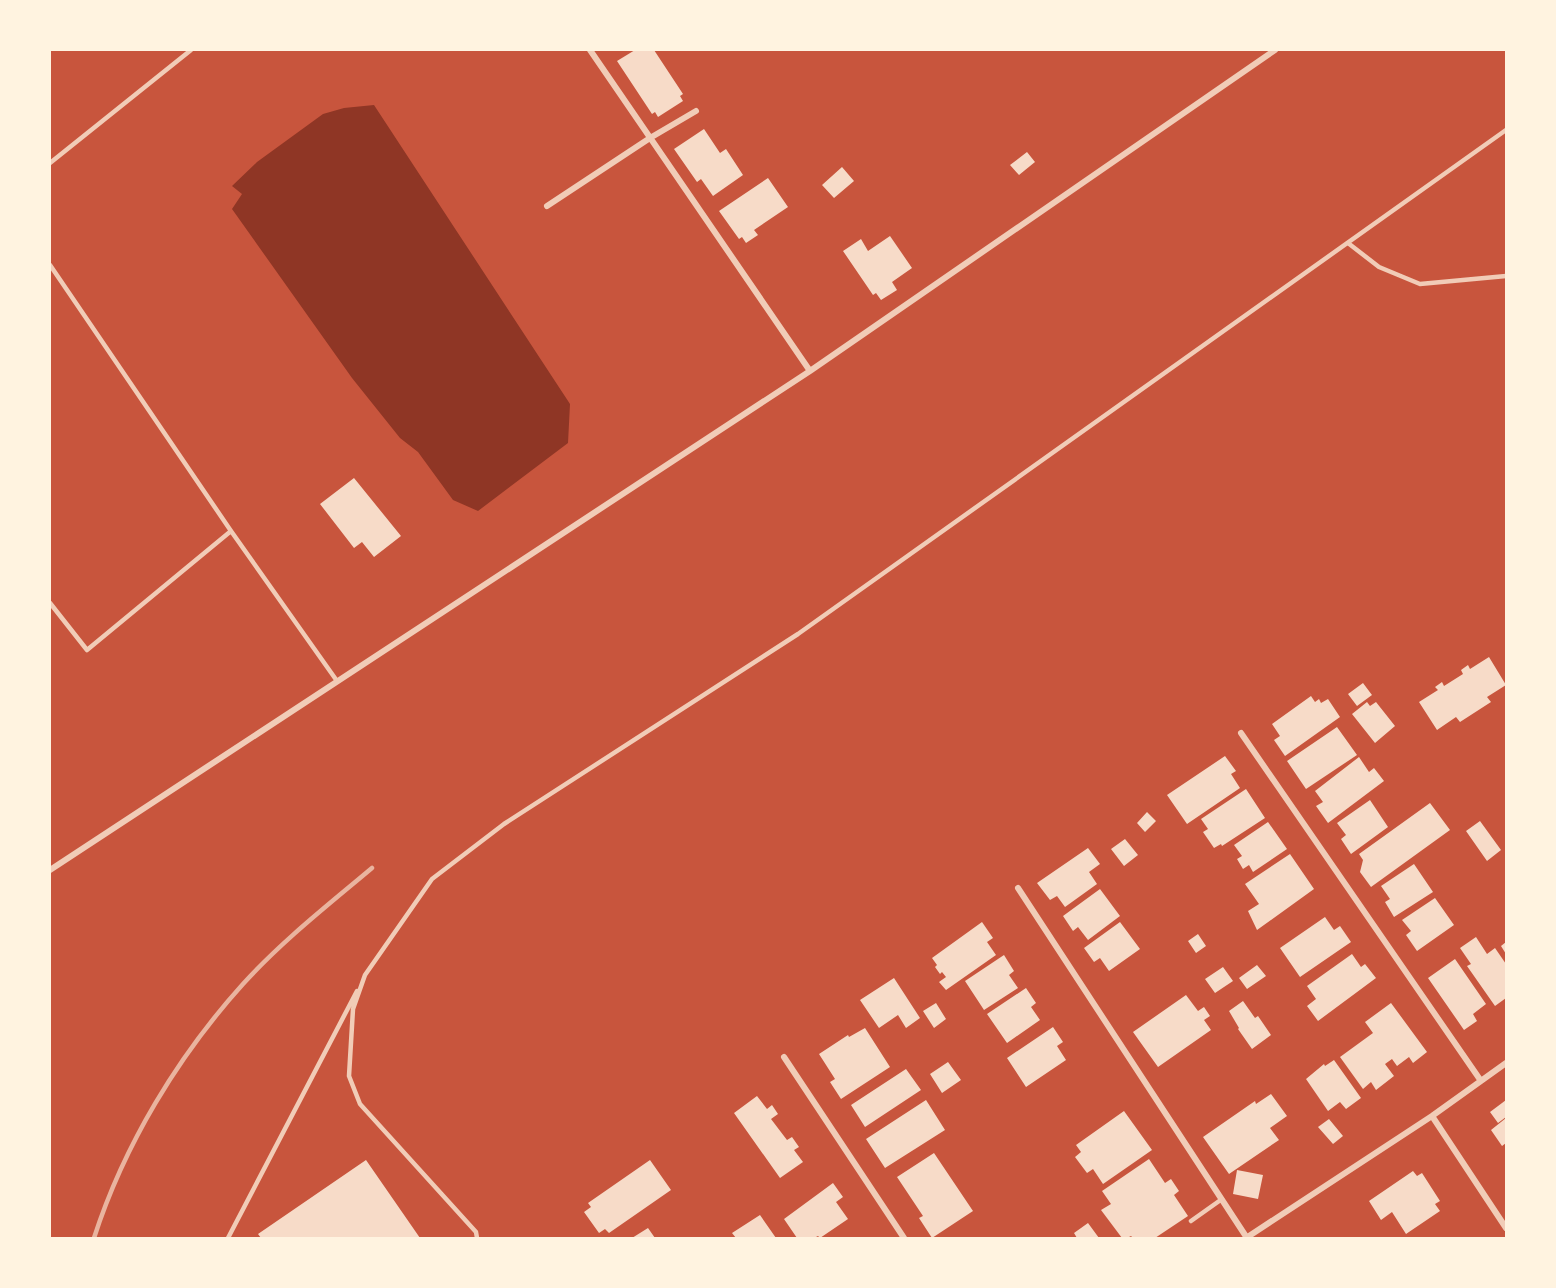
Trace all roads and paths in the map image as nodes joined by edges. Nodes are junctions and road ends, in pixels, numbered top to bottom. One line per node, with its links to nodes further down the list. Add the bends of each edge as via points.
1 (191, 50): 7 (lane)
2 (590, 50): 6 (street)
3 (1275, 50): 12 (street)
4 (696, 111): 6 (street)
5 (1506, 130): 9 (lane)
6 (650, 138): 8 (street); 12 (street)
7 (50, 163)
8 (547, 206)
9 (1348, 243): 11 (lane, via 1379,267 1420,284); 19 (lane, via 798,634 495,831 432,879)
10 (50, 265): 13 (lane)
11 (1506, 276)
12 (810, 371): 15 (street)
13 (231, 531): 14 (lane, via 87,650); 15 (lane)
14 (50, 603)
15 (337, 681): 17 (street)
16 (1241, 733): 22 (street)
17 (50, 870)
18 (1018, 888): 24 (street)
19 (365, 975): 28 (lane); 29 (lane, via 353,1009 349,1076 360,1104 476,1232)
20 (784, 1057): 30 (street)
21 (1506, 1063): 22 (street)
22 (1481, 1081): 23 (street)
23 (1432, 1116): 26 (street); 27 (street)
24 (1222, 1199): 25 (lane); 27 (street)
25 (1191, 1221)
26 (1506, 1228)
27 (1247, 1238)
28 (228, 1239)
29 (477, 1239)
30 (904, 1239)

